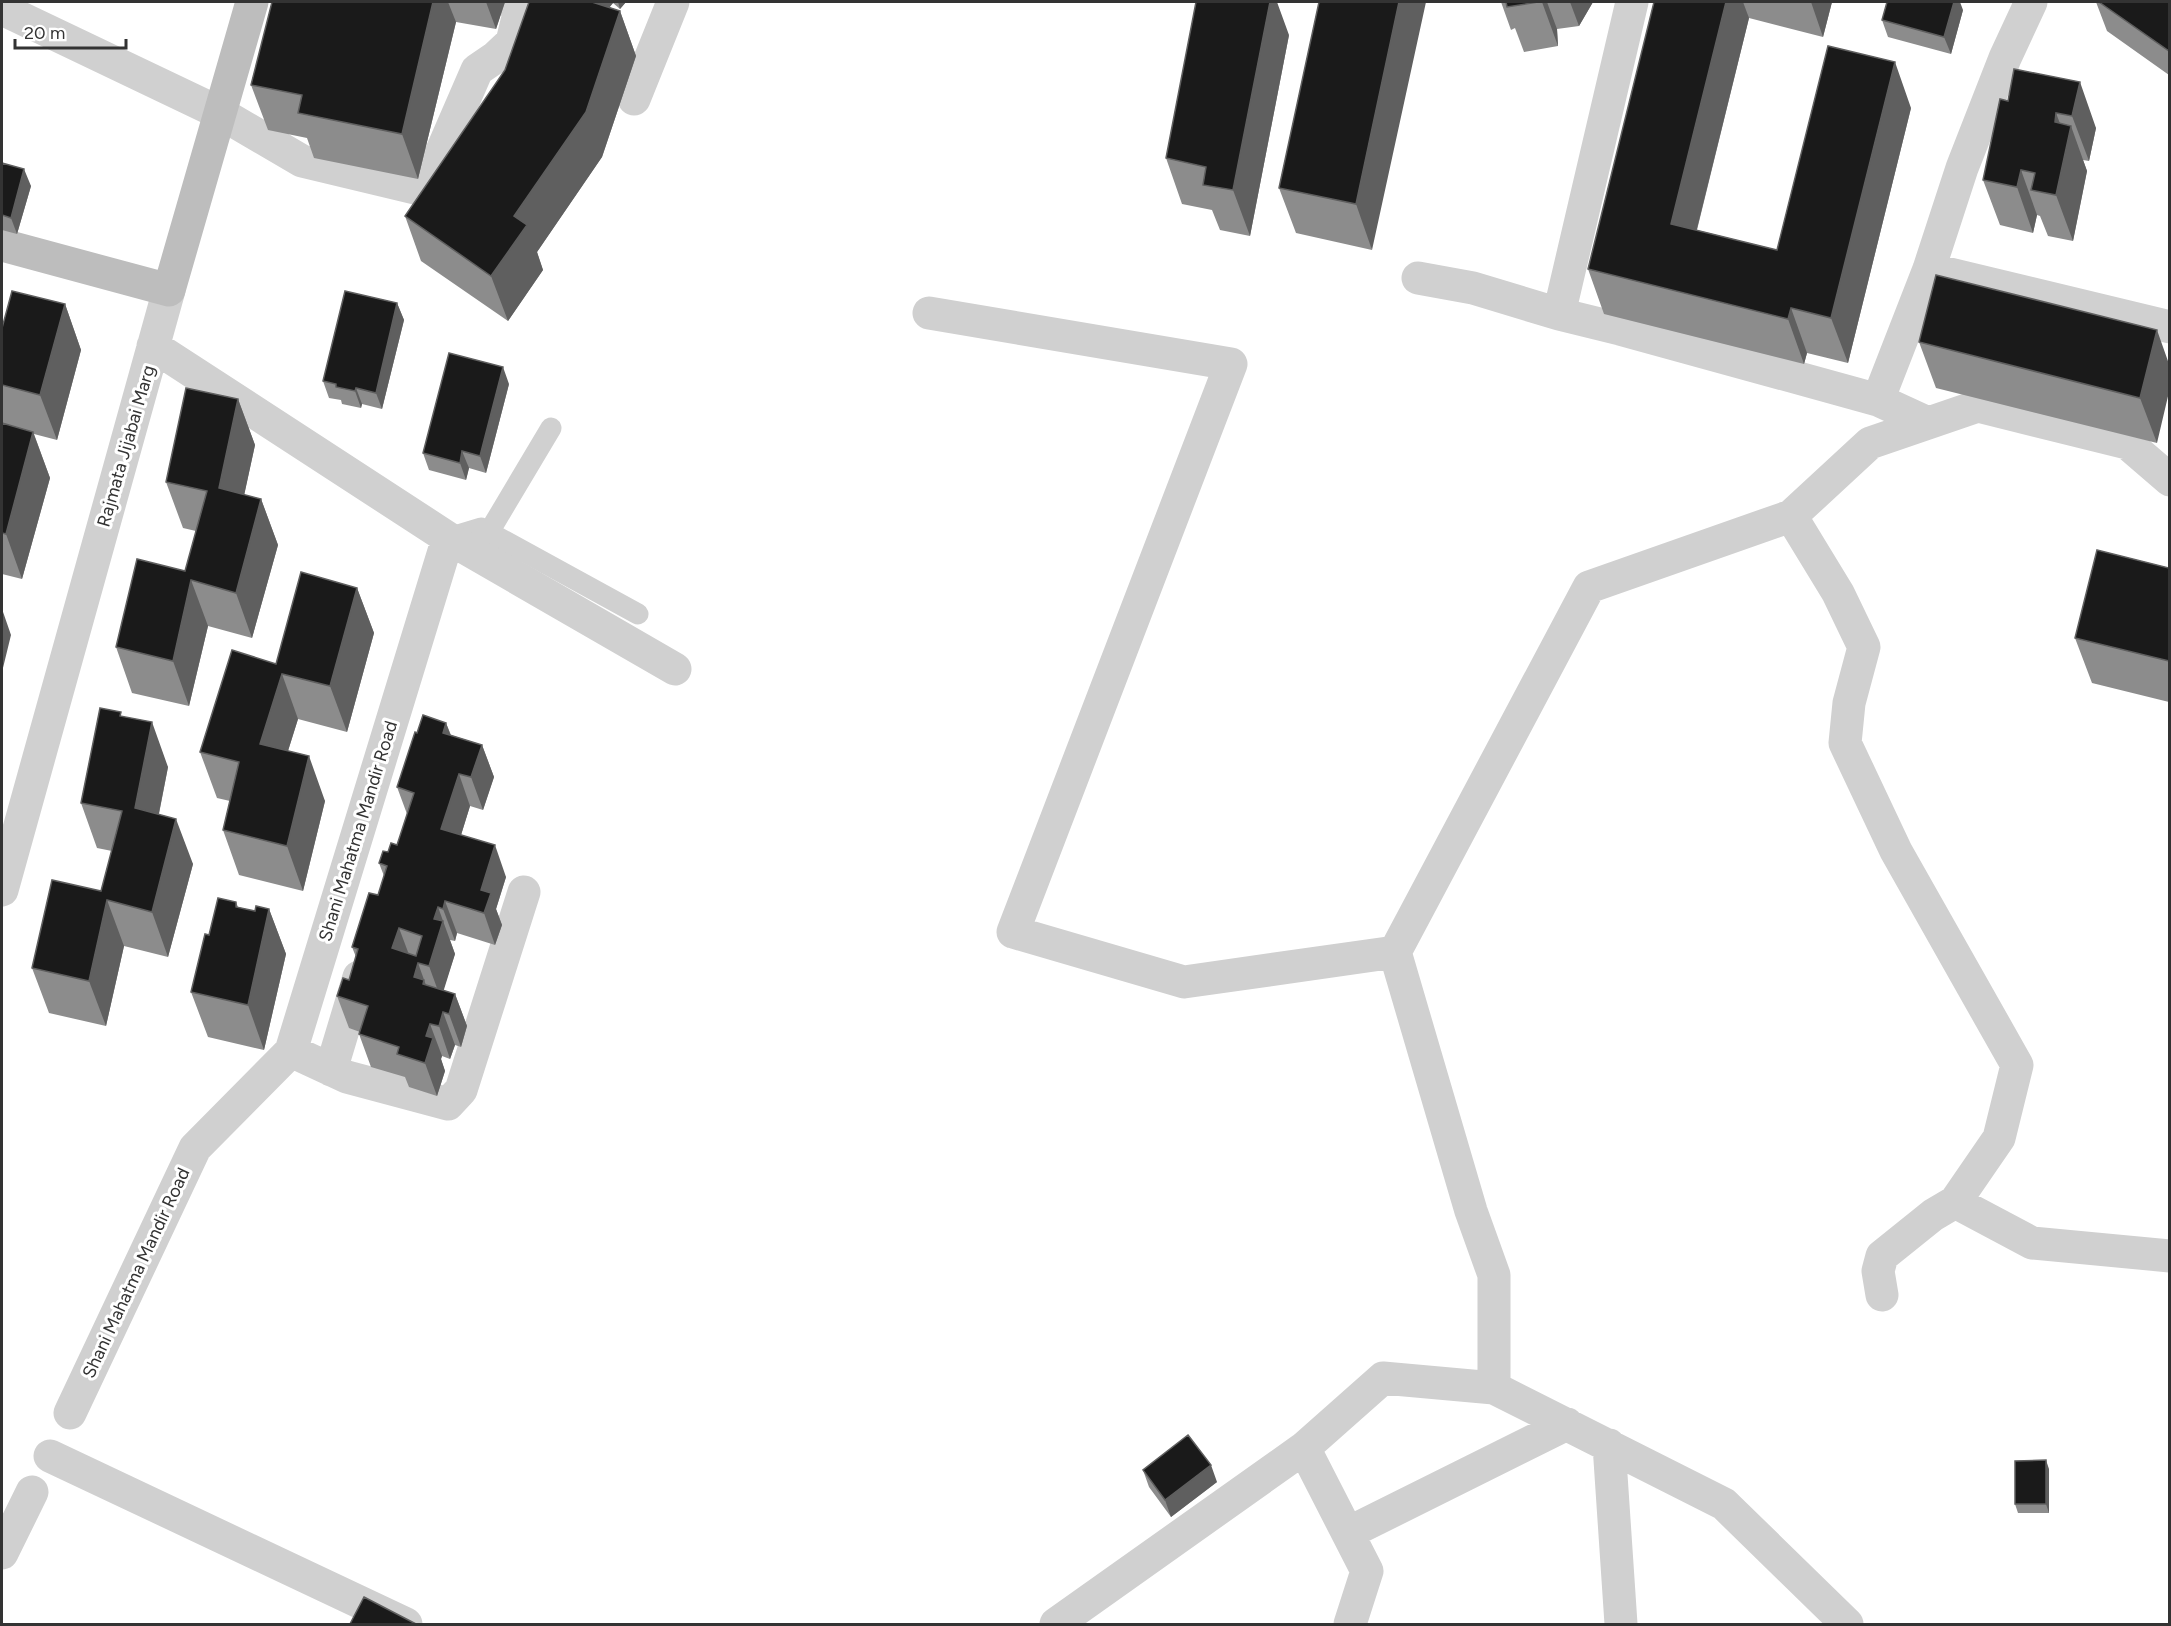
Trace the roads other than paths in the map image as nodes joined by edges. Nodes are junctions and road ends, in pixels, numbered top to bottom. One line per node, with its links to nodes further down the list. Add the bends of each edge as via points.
1 (252, 2): 8 (street, Rajmata Jijabai Marg)
2 (516, 2): 8 (street, via 518,16 512,42 477,69 431,176 419,189 302,161)
3 (673, 2): 7 (street)
4 (1632, 2): 14 (street)
5 (2031, 2): 10 (street, via 1962,168)
6 (2, 9): 8 (street)
7 (634, 99)
8 (220, 113): 12 (street, Rajmata Jijabai Marg)
9 (2, 245): 12 (street)
10 (1929, 269): 15 (street); 17 (street)
11 (1418, 278): 14 (street, via 1473,288)
12 (169, 290): 16 (street, Rajmata Jijabai Marg)
13 (929, 313): 29 (street, via 1231,364 1012,932 1184,982)
14 (1558, 314): 17 (street)
15 (2169, 327)
16 (153, 346): 23 (street); 26 (street, Rajmata Jijabai Marg)
17 (1878, 400): 18 (street)
18 (1928, 423): 20 (street, via 1978,406 2127,443); 21 (street, via 1870,443)
19 (551, 428): 22 (lane)
20 (2169, 480)
21 (1791, 516): 29 (street, via 1588,586); 32 (street, via 1838,593 1864,647 1849,703 1845,743 1896,851 2017,1065 1998,1138)
22 (489, 532): 23 (lane, via 481,528); 24 (lane)
23 (448, 538): 25 (street); 30 (street, Shani Mahatma Mandir Road)
24 (638, 614)
25 (675, 669)
26 (2, 890)
27 (524, 892): 31 (street, via 461,1090 448,1104)
28 (368, 946): 31 (street)
29 (1395, 952): 35 (street, via 1428,1073 1494,1275)
30 (291, 1051): 31 (street); 36 (street, Shani Mahatma Mandir Road, via 195,1148)
31 (331, 1070)
32 (1955, 1202): 33 (street, via 2032,1243); 34 (street, via 1882,1256 1878,1271)
33 (2169, 1256)
34 (1882, 1295)
35 (1494, 1388): 37 (street); 39 (street, via 1383,1378)
36 (70, 1413)
37 (1567, 1424): 38 (street); 42 (street)
38 (1609, 1445): 47 (street); 48 (street, via 1724,1504)
39 (1304, 1448): 42 (street); 45 (street)
40 (50, 1456): 44 (street)
41 (32, 1492): 43 (street)
42 (1348, 1533): 46 (street, via 1367,1571)
43 (2, 1553)
44 (406, 1624)
45 (1056, 1624)
46 (1350, 1624)
47 (1621, 1624)
48 (1847, 1624)

